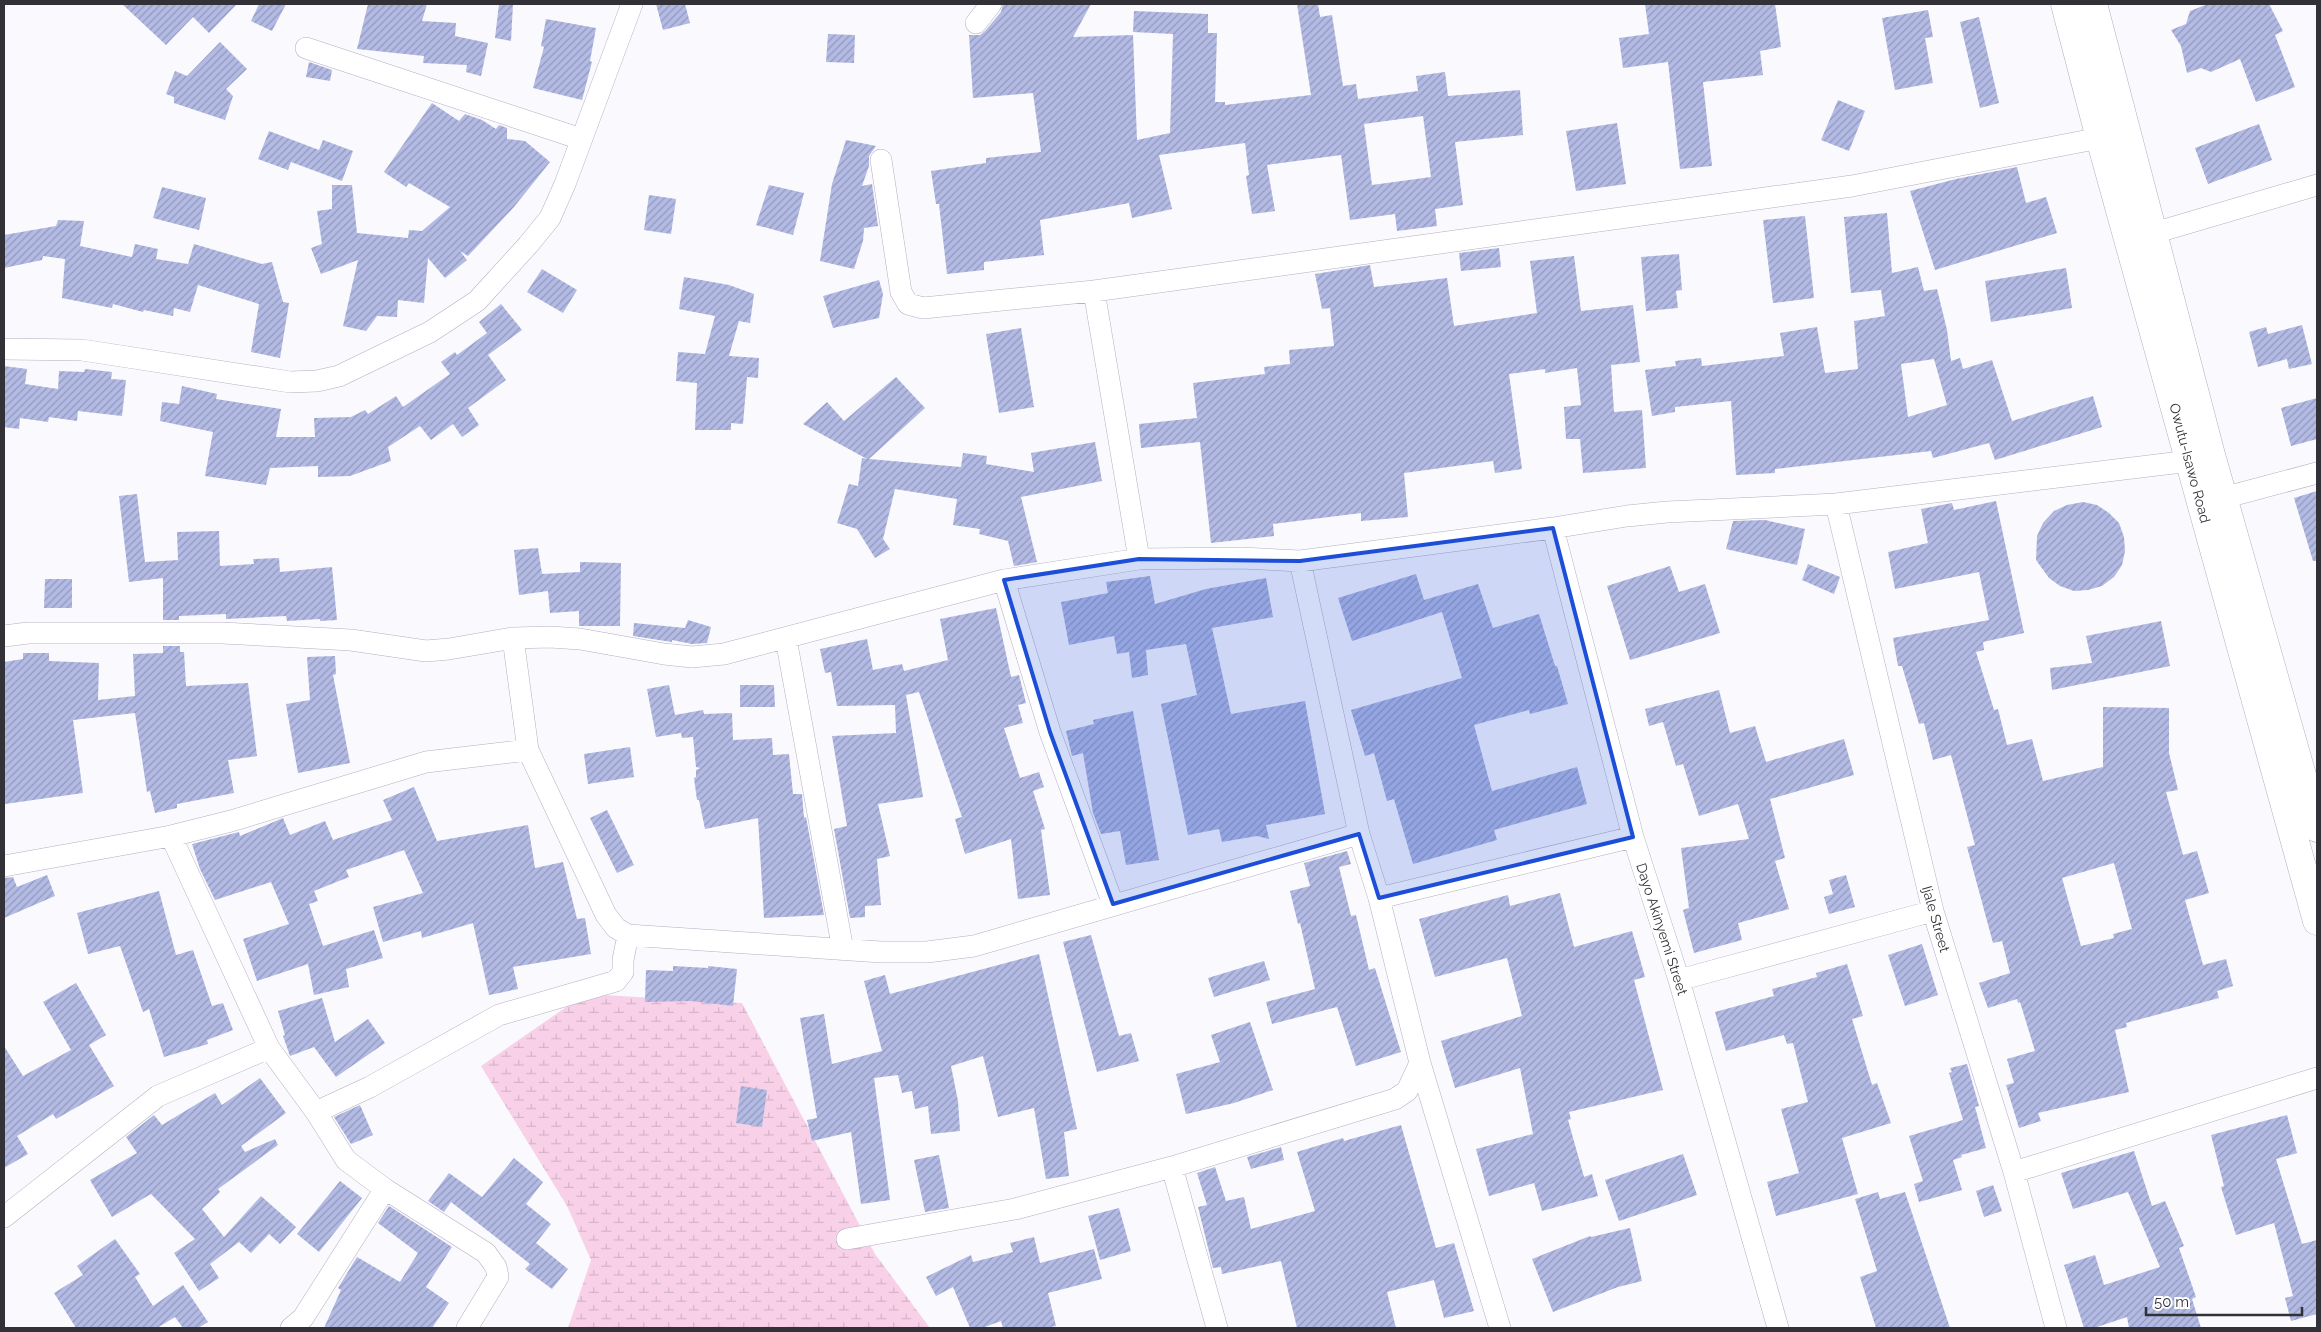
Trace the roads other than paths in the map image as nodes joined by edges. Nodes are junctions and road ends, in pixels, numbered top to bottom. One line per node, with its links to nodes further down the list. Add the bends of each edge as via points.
1 (632, 4): 8 (street)
2 (991, 4): 5 (street)
3 (2065, 4): 7 (street, Owutu-Isawo Road)
4 (2093, 4): 11 (street, Owutu-Isawo Road)
5 (976, 23)
6 (306, 48): 8 (street)
7 (2100, 138): 12 (street, via 1852,186); 14 (street, Owutu-Isawo Road)
8 (582, 139): 13 (street, via 550,218 477,301 430,332 339,376 290,382 82,350)
9 (881, 160): 12 (street, via 901,292 908,304 923,308)
10 (2317, 185): 11 (street)
11 (2154, 232): 16 (street, Owutu-Isawo Road)
12 (1094, 291): 19 (street)
13 (4, 349)
14 (2190, 461): 17 (street); 34 (street, Owutu-Isawo Road)
15 (2317, 473): 16 (street)
16 (2223, 498): 26 (street, Owutu-Isawo Road)
17 (1836, 504): 18 (street, via 1668,512); 33 (street, Ijale Street)
18 (1553, 528): 20 (street); 29 (street, Dayo Akinyemi Street)
19 (1139, 559): 20 (street); 21 (street)
20 (1300, 561): 27 (street)
21 (1004, 580): 24 (street); 32 (street, via 1050,732)
22 (4, 636): 23 (street, via 28,633 222,633 351,640 426,651)
23 (513, 638): 24 (street, via 580,639 692,657 724,654); 25 (street)
24 (786, 639): 36 (street)
25 (528, 750): 28 (street, via 426,762); 35 (street, via 606,915 616,928)
26 (2317, 828)
27 (1359, 834): 31 (street); 32 (street)
28 (171, 836): 30 (street); 38 (street)
29 (1633, 836): 31 (street); 37 (street, Dayo Akinyemi Street)
30 (4, 866)
31 (1379, 898): 39 (street)
32 (1113, 904): 36 (street, via 974,946 927,952)
33 (1932, 911): 37 (street); 43 (street, Ijale Street)
34 (2317, 921)
35 (628, 935): 36 (street); 41 (street, via 623,972 616,981 499,1015 370,1088)
36 (844, 950)
37 (1679, 980): 51 (street, Dayo Akinyemi Street)
38 (269, 1048): 41 (street); 45 (street, via 158,1096)
39 (1420, 1063): 42 (street, via 1406,1091 1395,1098); 50 (street)
40 (2317, 1078): 43 (street)
41 (316, 1112): 44 (street, via 346,1160)
42 (1172, 1167): 46 (street, via 1015,1209); 49 (street)
43 (2014, 1172): 52 (street, Ijale Street)
44 (385, 1189): 47 (street, via 303,1318); 48 (street, via 486,1253 496,1267 498,1277)
45 (4, 1217)
46 (847, 1239)
47 (291, 1328)
48 (467, 1328)
49 (1217, 1328)
50 (1500, 1328)
51 (1778, 1328)
52 (2056, 1328)

